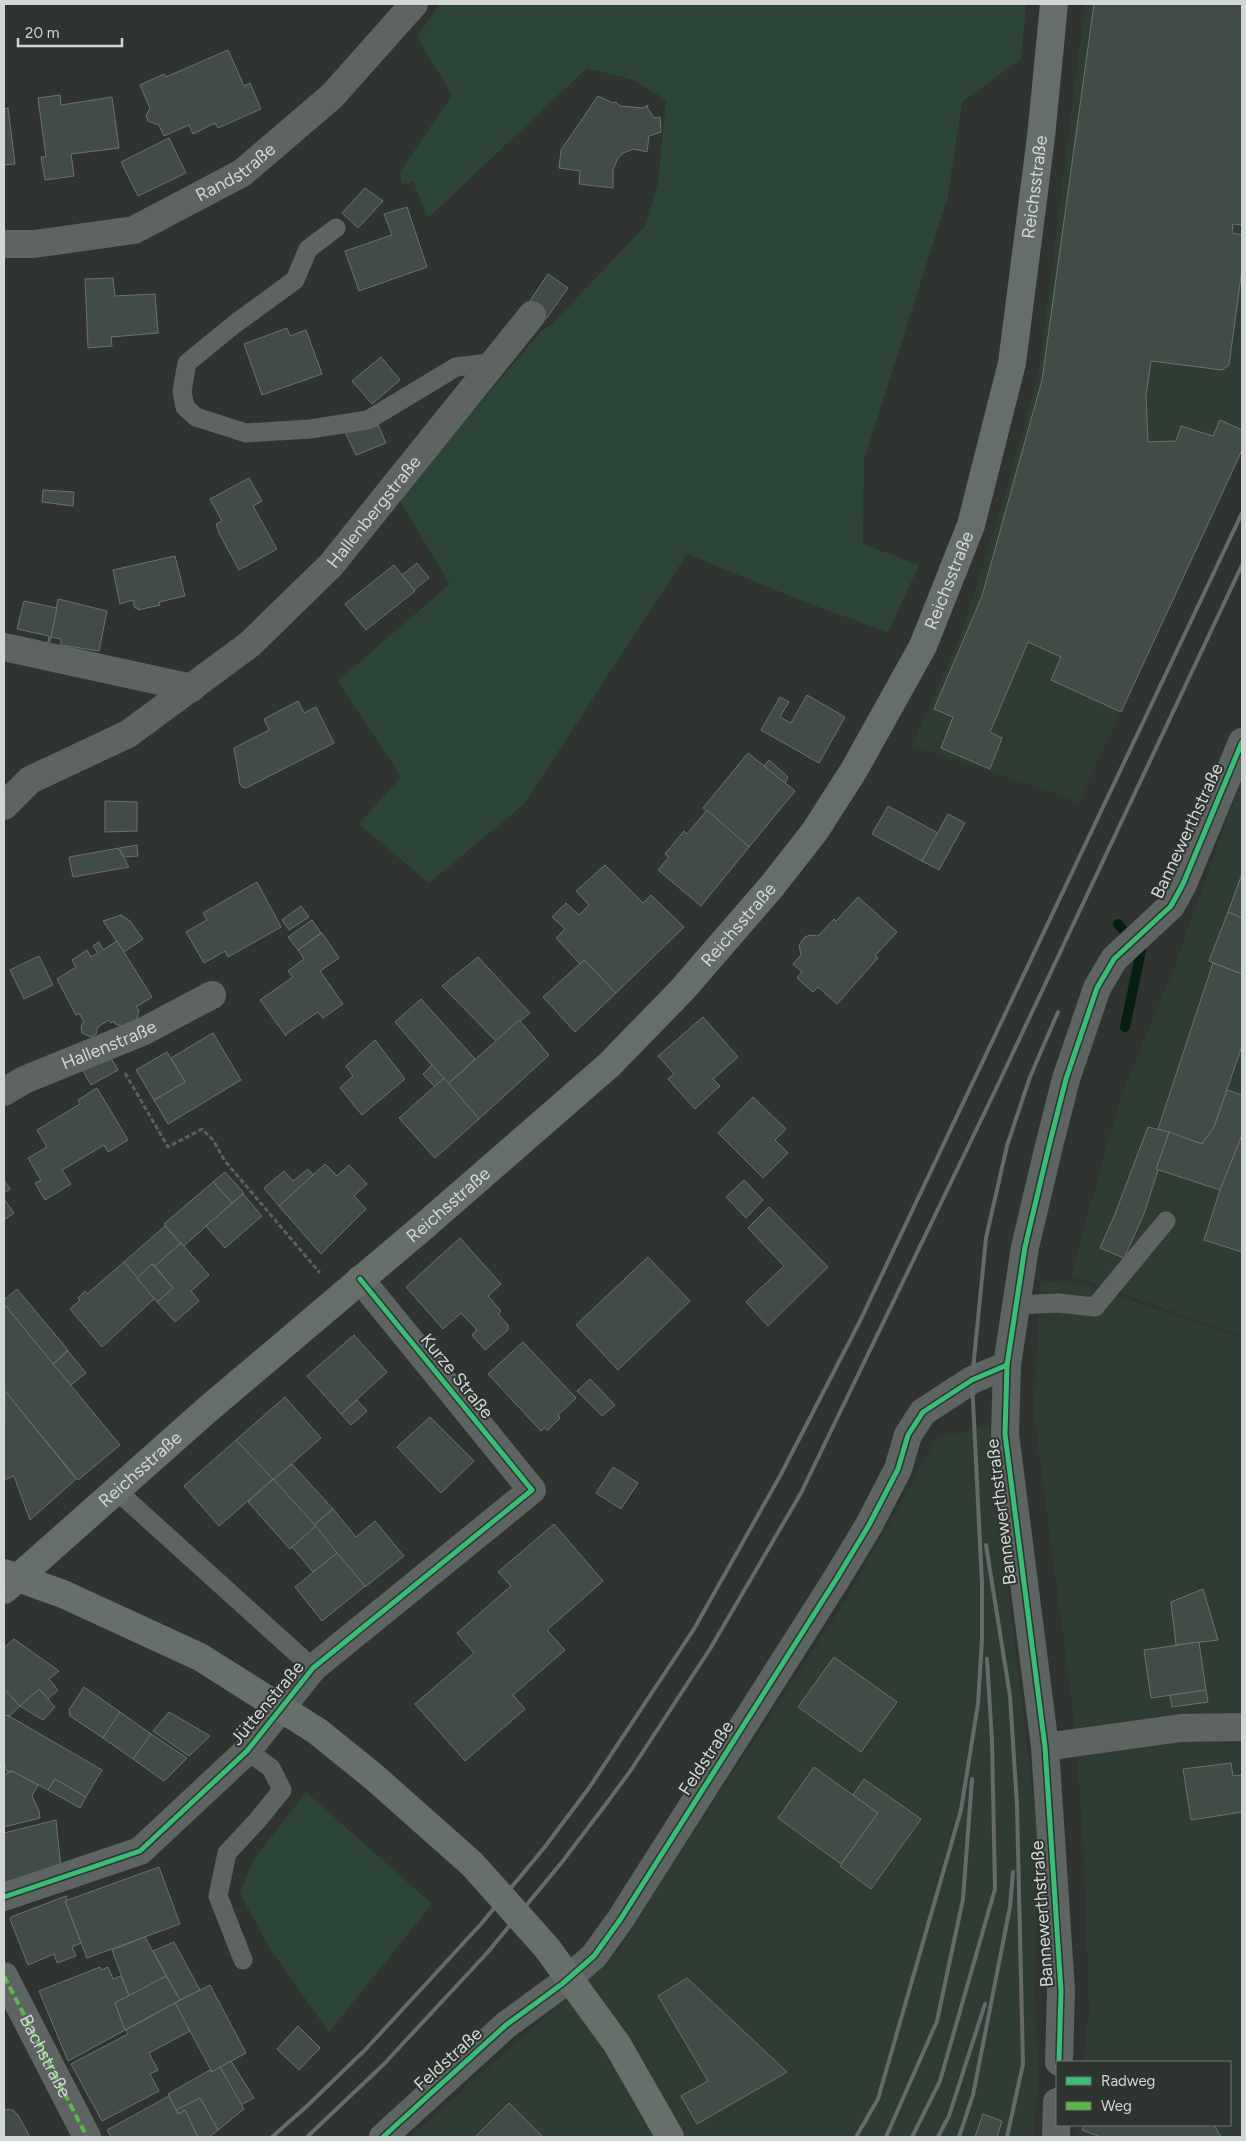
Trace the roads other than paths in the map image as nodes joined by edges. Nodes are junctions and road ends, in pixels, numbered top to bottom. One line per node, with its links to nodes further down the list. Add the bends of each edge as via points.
1 (414, 4): 4 (street, Randstraße, via 332,96 242,173 134,230 34,244)
2 (1054, 4): 14 (main road, Reichsstraße, via 1041,137 1012,363 971,525 924,646 854,770 815,831 682,990 609,1064)
3 (336, 228): 6 (lane, via 308,249 295,280 187,363 182,391 185,407 196,417 246,433 310,429 368,420 456,367)
4 (4, 244)
5 (532, 315): 6 (street, Hallenbergstraße)
6 (497, 362): 8 (street, Hallenbergstraße, via 331,566 250,644)
7 (4, 647): 8 (street)
8 (192, 688): 10 (street, Hallenbergstraße, via 128,734 30,780)
9 (1242, 742): 15 (street, Bannewerthstraße, via 1171,906 1114,959 1097,988 1066,1079 1025,1247)
10 (4, 806)
11 (212, 995): 12 (street, Hallenstraße, via 142,1032 24,1080)
12 (4, 1092)
13 (1166, 1220): 15 (lane, via 1095,1307 1058,1303)
14 (360, 1280): 17 (main road, Reichsstraße); 18 (street, Kurze Straße)
15 (1018, 1305): 16 (street, Bannewerthstraße)
16 (1007, 1365): 23 (street, Bannewerthstraße, via 1005,1434); 30 (street, Feldstraße, via 972,1380 923,1412 908,1435 898,1469 869,1525 837,1578 594,1956 506,2025)
17 (116, 1490): 20 (main road, Reichsstraße); 21 (lane)
18 (532, 1490): 21 (street, Jüttenstraße)
19 (4, 1573): 31 (main road, bridge, via 63,1594 200,1656 317,1731 374,1777 472,1864 546,1948 617,2044)
20 (4, 1590)
21 (313, 1668): 24 (street, Jüttenstraße)
22 (1242, 1727): 23 (street, via 1181,1728)
23 (1045, 1746): 28 (street, Bannewerthstraße, via 1062,1991)
24 (247, 1751): 25 (street, Jüttenstraße, via 140,1851); 26 (lane, via 271,1768 282,1790 227,1853 218,1896)
25 (4, 1897)
26 (243, 1960)
27 (4, 1976): 29 (street, Bachstraße)
28 (1059, 2061)
29 (87, 2137)
30 (383, 2137)
31 (670, 2137)

